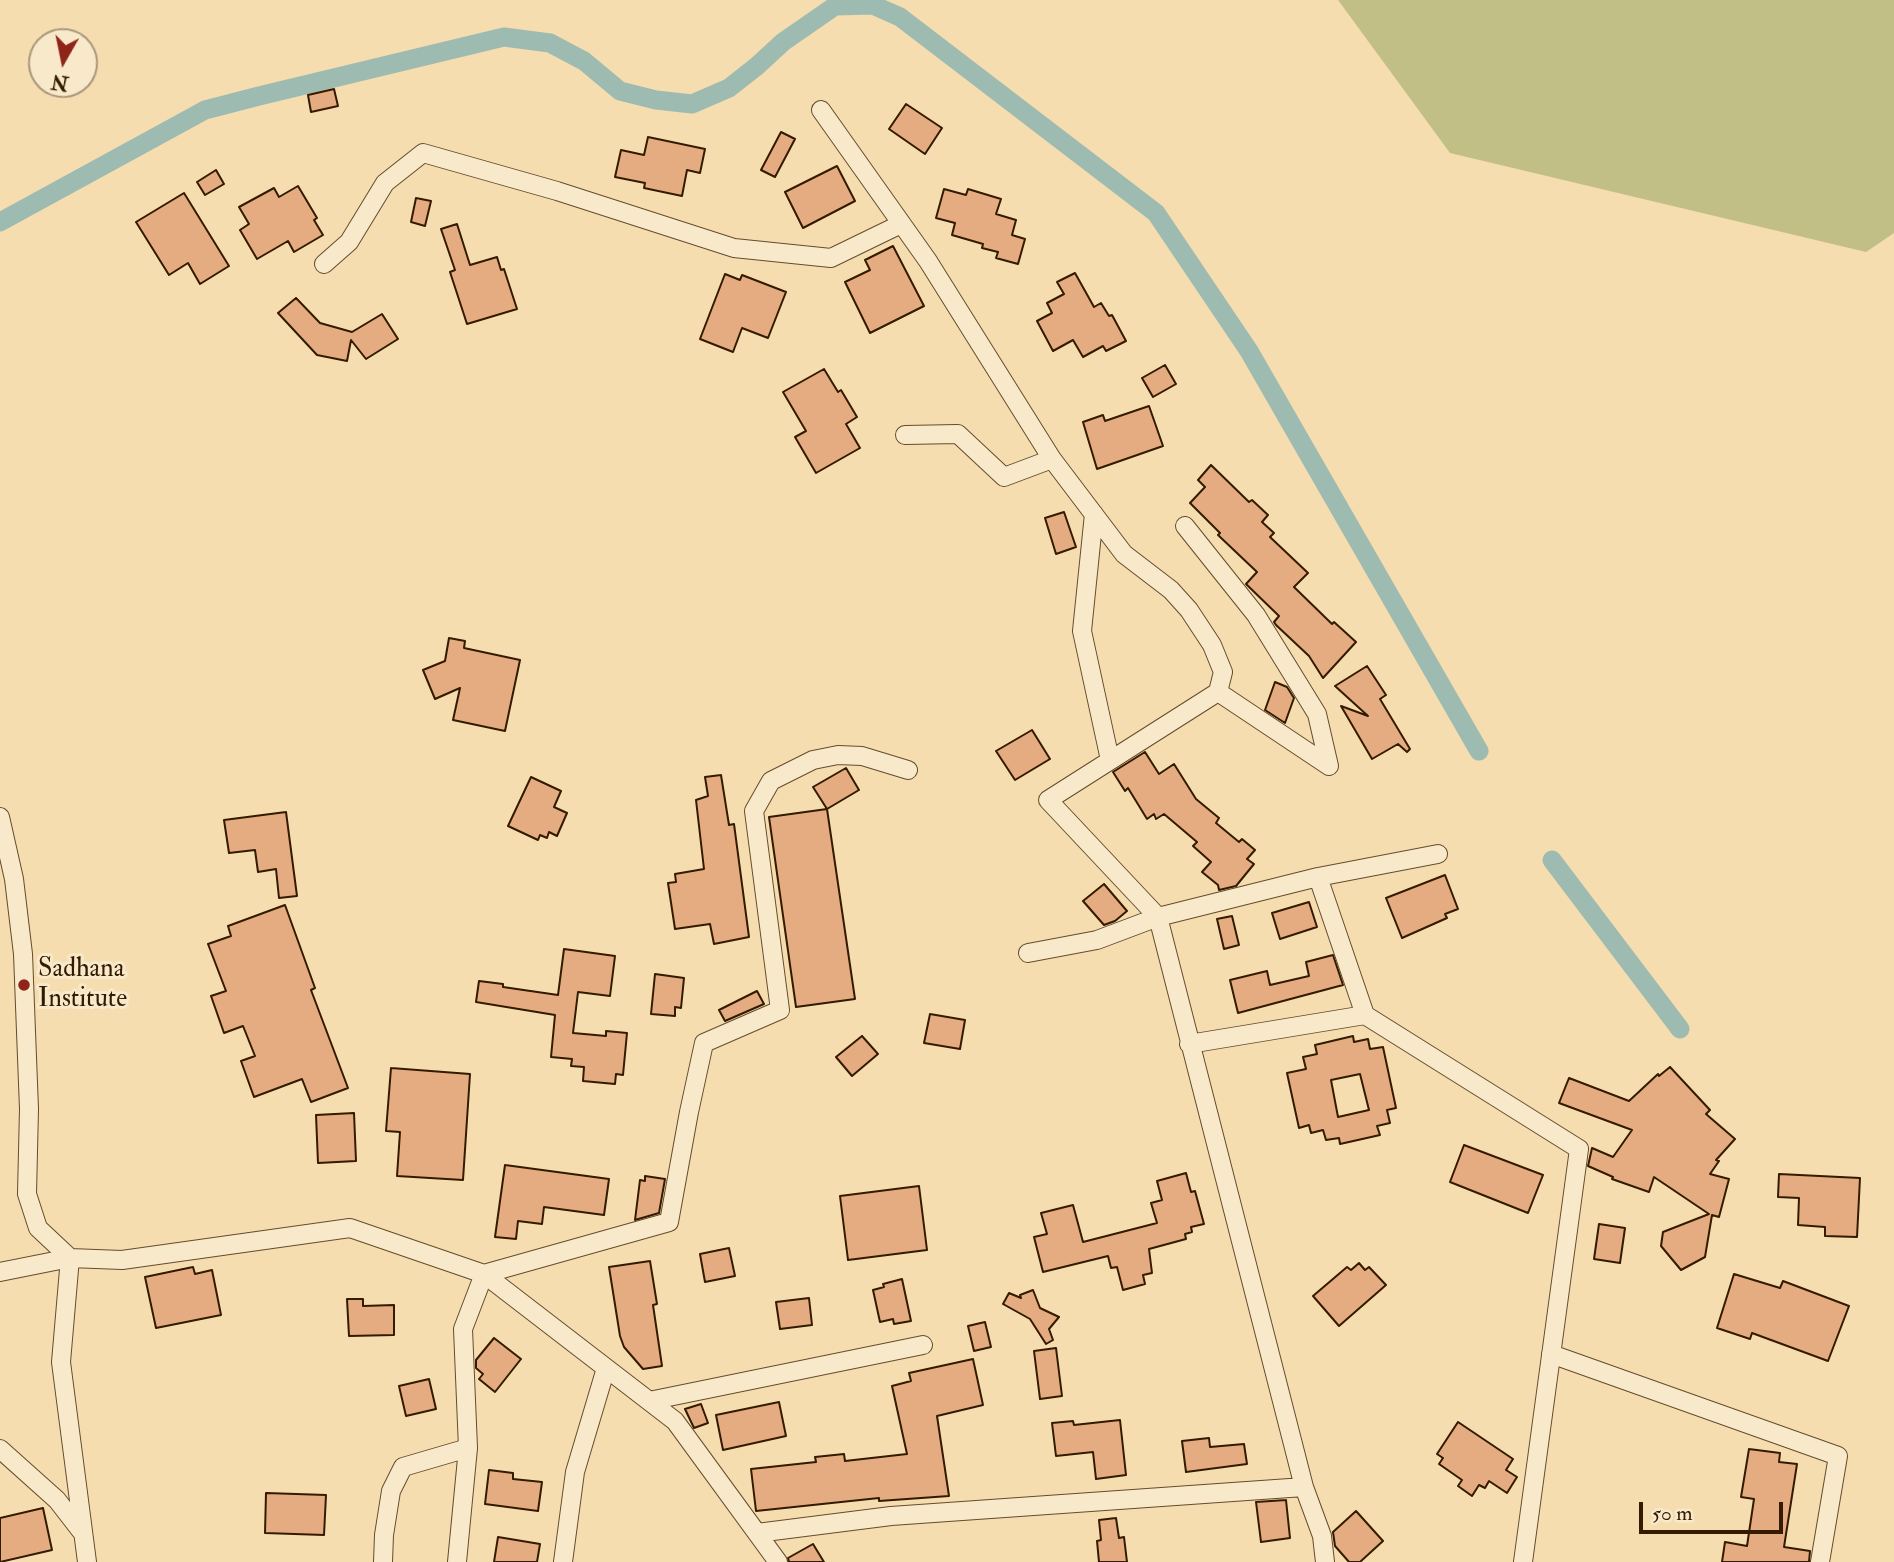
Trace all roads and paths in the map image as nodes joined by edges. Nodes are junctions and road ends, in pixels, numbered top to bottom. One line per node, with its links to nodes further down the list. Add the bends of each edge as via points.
1 (821, 110): 2 (street)
2 (901, 224): 3 (street, via 831,258 734,248 423,153 385,183 349,242); 5 (street)
3 (324, 264)
4 (905, 435): 5 (street, via 958,434 1004,477)
5 (1052, 459): 6 (street)
6 (1094, 514): 8 (street, via 1124,554 1189,610 1223,672); 9 (street, via 1082,631)
7 (1185, 526): 8 (street, via 1256,615 1317,714 1329,766)
8 (1218, 692): 9 (street)
9 (1110, 760): 14 (street, via 1048,800)
10 (908, 770): 20 (street, via 862,756 813,760 771,781 754,811 780,1010 704,1043 669,1222)
11 (0, 817): 18 (street, via 14,878 23,954 27,1194 38,1228)
12 (1438, 854): 13 (street)
13 (1318, 877): 14 (street); 16 (street)
14 (1158, 917): 15 (street, via 1097,940); 17 (street)
15 (1028, 953)
16 (1365, 1015): 17 (street); 22 (street, via 1579,1149)
17 (1189, 1044): 27 (street)
18 (71, 1258): 19 (street); 20 (street, via 122,1260 350,1228); 29 (street, via 61,1363)
19 (0, 1272)
20 (484, 1275): 23 (street); 25 (street, via 463,1329)
21 (923, 1345): 24 (street)
22 (1551, 1354): 36 (street); 37 (street, via 1838,1456)
23 (606, 1368): 24 (street); 33 (street, via 575,1472)
24 (649, 1401): 28 (street, via 675,1421)
25 (468, 1448): 31 (street, via 403,1467 391,1491); 32 (street)
26 (0, 1449): 29 (street, via 57,1500)
27 (1304, 1487): 28 (street, via 891,1516); 35 (street, via 1322,1536)
28 (757, 1533): 34 (street)
29 (83, 1534): 30 (street)
30 (87, 1562)
31 (383, 1562)
32 (457, 1562)
33 (563, 1562)
34 (778, 1562)
35 (1325, 1562)
36 (1522, 1562)
37 (1820, 1562)

